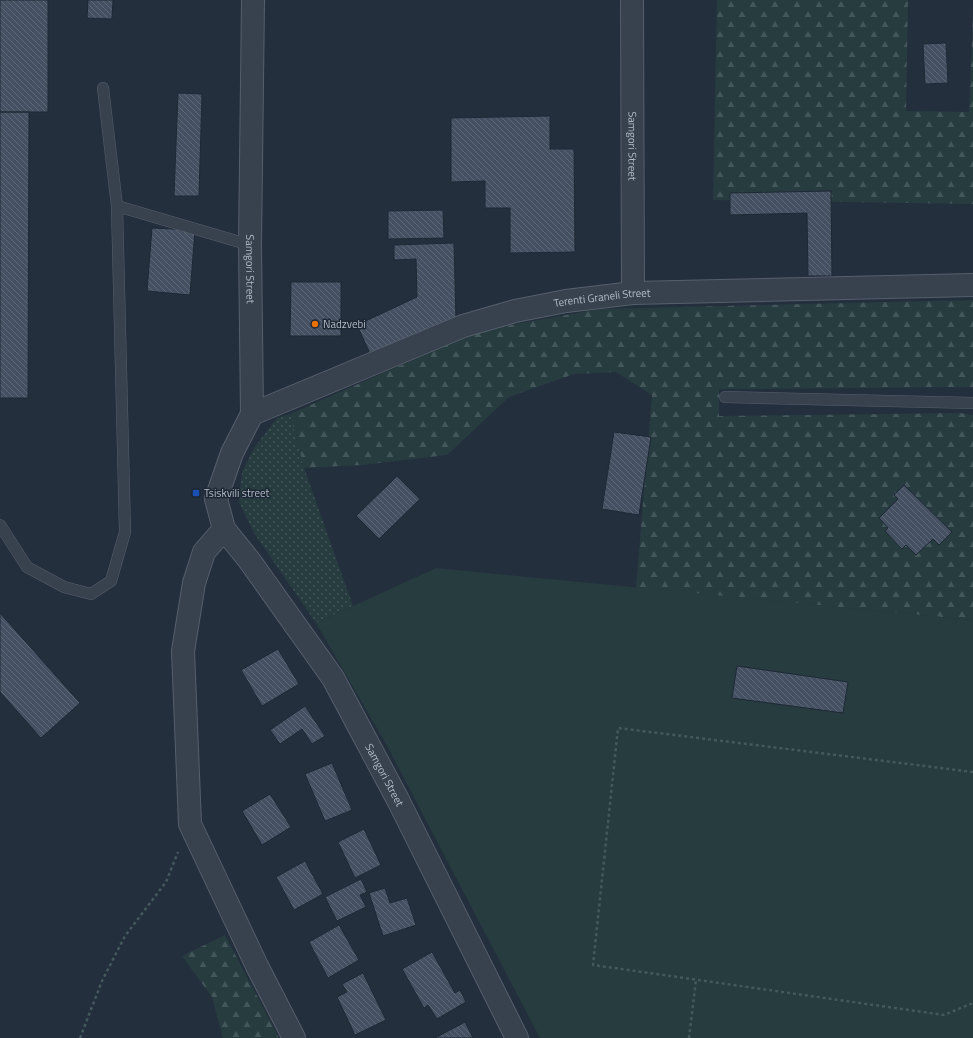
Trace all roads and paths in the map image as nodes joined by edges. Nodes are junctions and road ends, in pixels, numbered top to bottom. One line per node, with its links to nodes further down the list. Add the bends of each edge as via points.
1 (253, 0): 5 (street, Samgori Street)
2 (632, 0): 7 (street, Samgori Street)
3 (102, 88): 4 (lane)
4 (118, 206): 5 (lane); 11 (lane, via 125,532 111,581 91,594 64,587 27,566)
5 (250, 245): 10 (street, Samgori Street)
6 (973, 285): 7 (street, Terenti Graneli Street)
7 (632, 293): 10 (street, Terenti Graneli Street, via 566,301 515,311 464,326)
8 (725, 397): 9 (lane)
9 (973, 403)
10 (252, 414): 12 (street, Samgori Street, via 232,453 216,499)
11 (0, 525)
12 (224, 529): 14 (street, via 204,552 194,583 183,651); 19 (street, Samgori Street, via 333,678 398,800)
13 (973, 772): 15 (path, via 618,728 593,965)
14 (190, 824): 17 (path, via 166,882 125,936 102,981); 18 (street)
15 (696, 980): 16 (path, via 944,1015); 20 (path)
16 (973, 1003)
17 (80, 1038)
18 (294, 1038)
19 (516, 1038)
20 (689, 1038)

